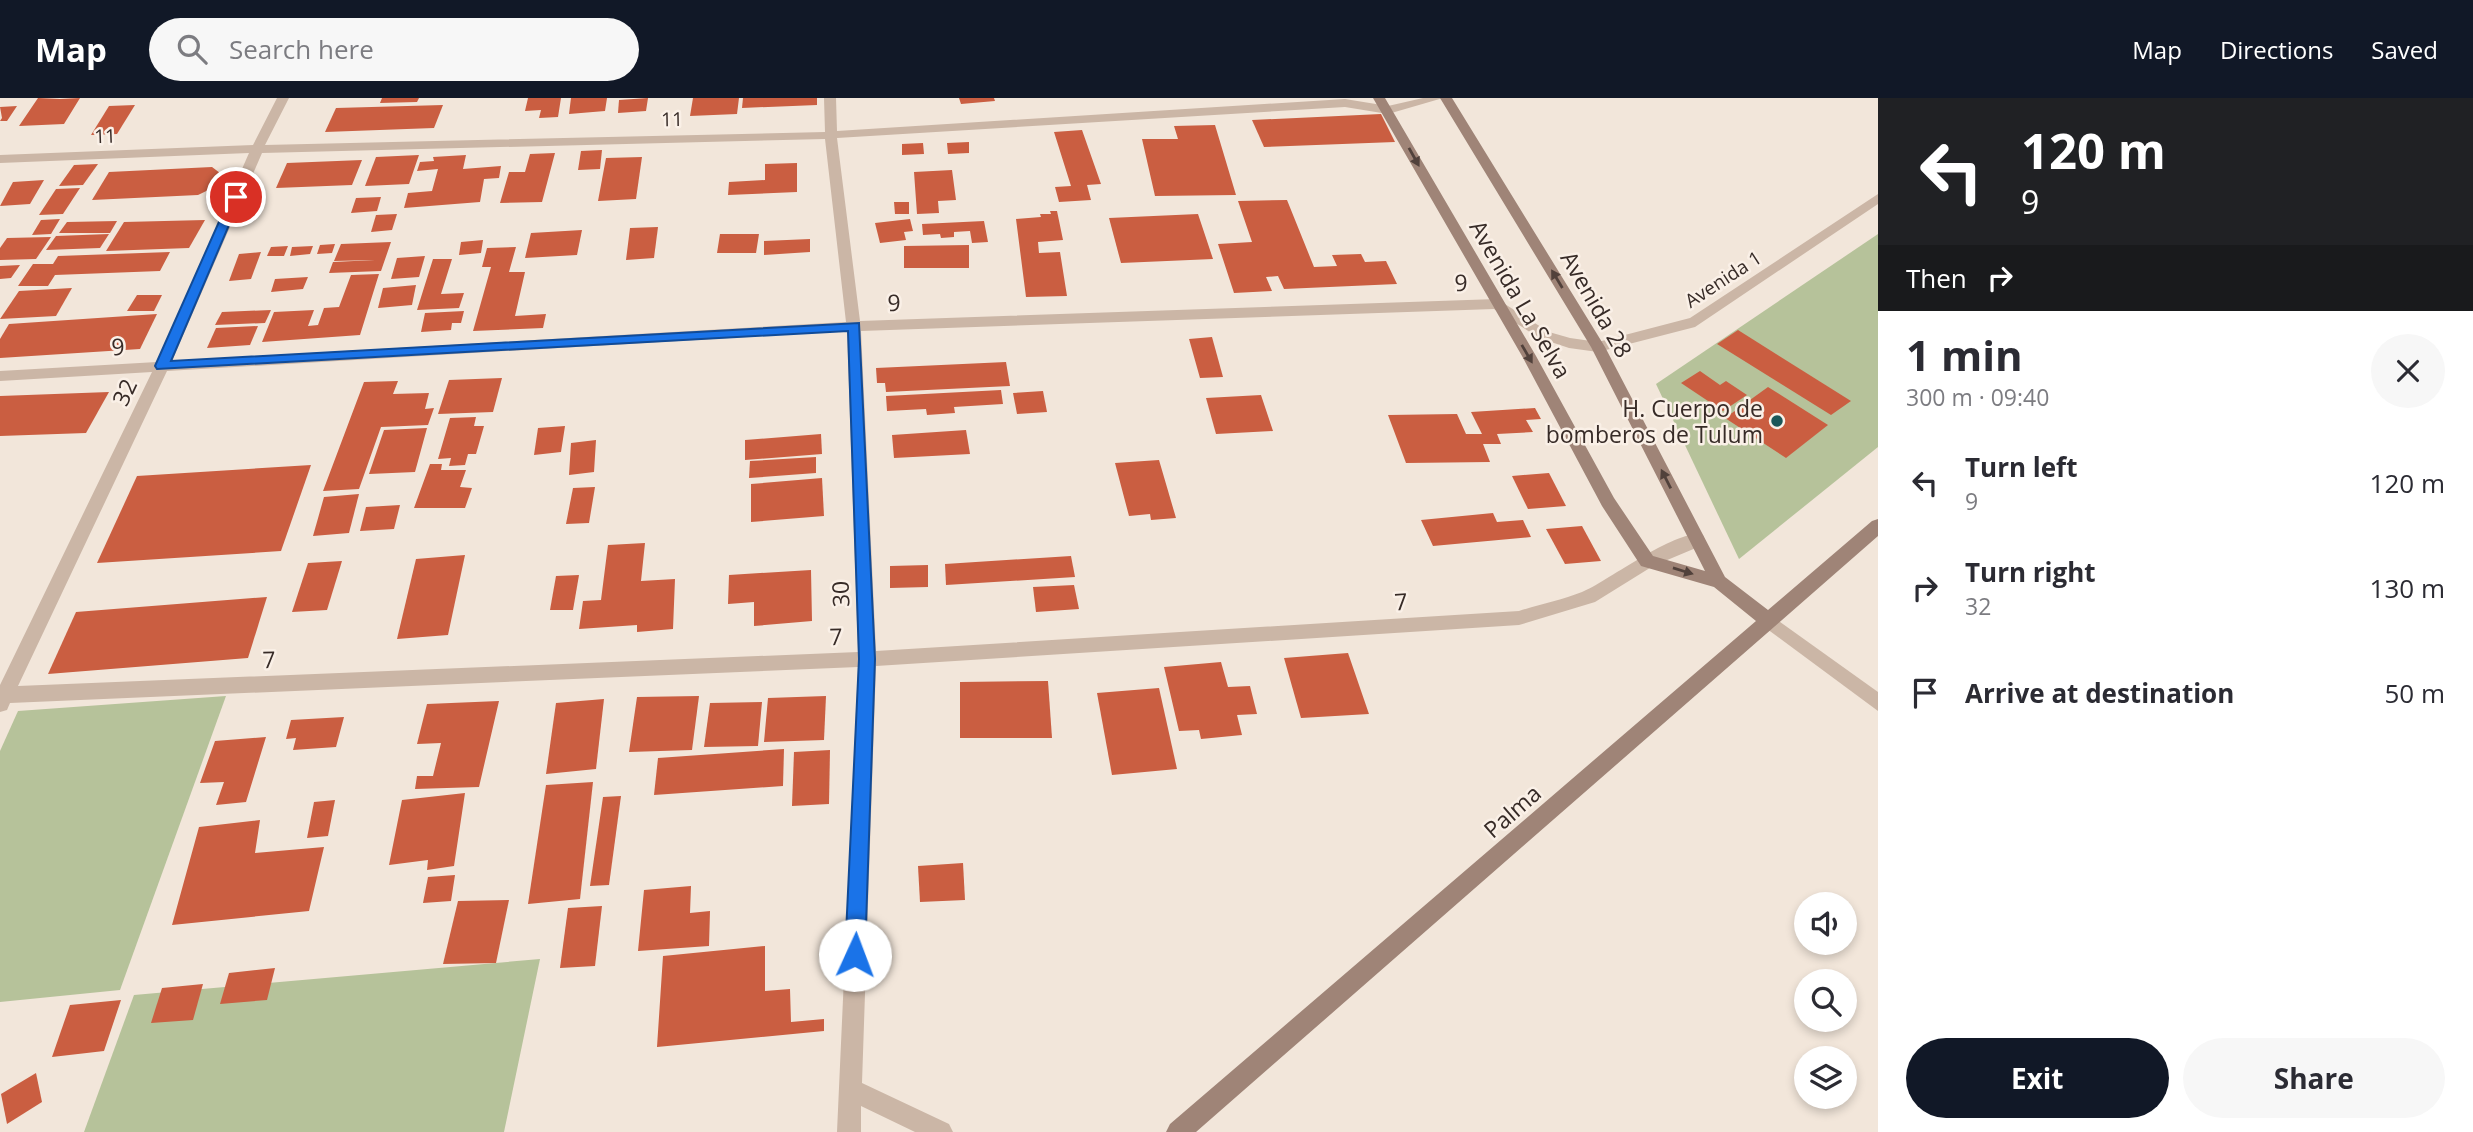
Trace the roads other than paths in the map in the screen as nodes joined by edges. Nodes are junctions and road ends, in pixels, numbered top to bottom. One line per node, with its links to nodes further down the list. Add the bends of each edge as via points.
1 (283, 98): 8 (street, 32)
2 (830, 98): 7 (street, 30)
3 (1437, 98): 6 (street)
4 (1446, 98): 13 (street, Avenida 28, one-way to 4)
5 (1348, 100): 6 (street, 11); 7 (street, 11)
6 (1384, 104): 11 (street, Avenida La Selva, one-way to 11)
7 (831, 135): 8 (street, 11); 12 (street, 30)
8 (257, 149): 9 (street, 11); 14 (street, 32)
9 (0, 159)
10 (1878, 198): 13 (street, Avenida 1, via 1695,322)
11 (1497, 304): 12 (street, 9); 13 (street, Avenida 1, via 1544,335); 18 (street, Avenida La Selva, one-way to 18, via 1608,502)
12 (854, 326): 14 (street, 9); 21 (street, 30)
13 (1598, 347): 17 (street, Avenida 28, one-way to 13)
14 (162, 366): 15 (street, 9); 22 (street, 32)
15 (0, 376)
16 (1878, 526): 20 (street, Palma)
17 (1697, 540): 18 (street, 7); 19 (street)
18 (1647, 561): 19 (street, one-way to 19); 21 (street, 7, via 1589,597 1519,618)
19 (1719, 582): 20 (street)
20 (1769, 621): 23 (street); 27 (street, Palma)
21 (867, 659): 22 (street, 7); 24 (street, 30)
22 (2, 698)
23 (1878, 703)
24 (850, 1089): 25 (street, 30); 26 (street)
25 (849, 1132)
26 (941, 1132)
27 (1178, 1132)

